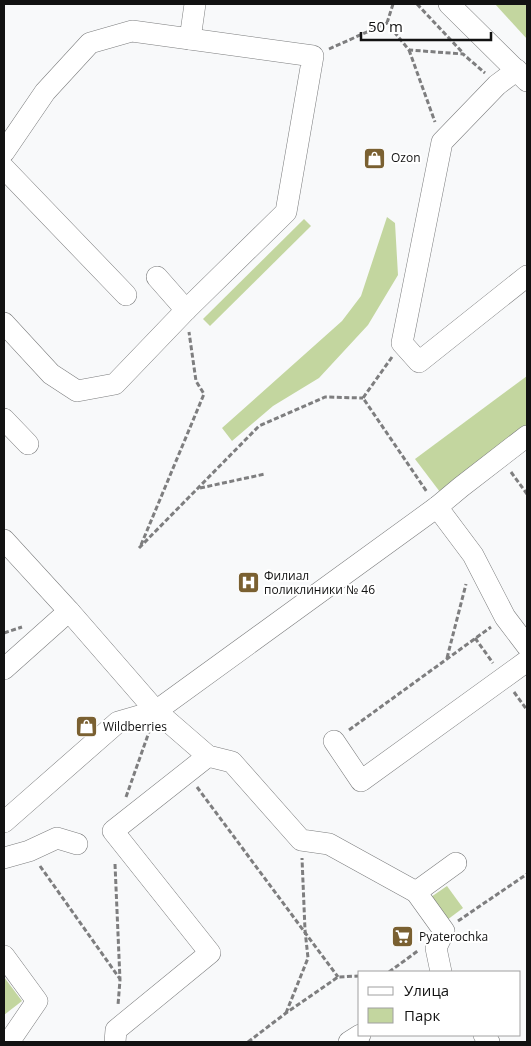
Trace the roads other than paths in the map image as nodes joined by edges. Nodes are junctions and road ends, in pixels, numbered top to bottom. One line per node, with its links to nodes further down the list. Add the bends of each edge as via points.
1 (195, 4): 3 (street)
2 (448, 4): 4 (street)
3 (190, 39): 5 (street, via 132,31 90,43 45,92); 10 (street, via 313,56 286,212)
4 (522, 75): 7 (street, via 497,85 442,142 402,343 419,362)
5 (4, 152)
6 (4, 168): 9 (street)
7 (527, 276)
8 (157, 277): 10 (street)
9 (126, 295)
10 (186, 310): 11 (street, via 115,384 77,392 51,374)
11 (4, 323)
12 (4, 418): 14 (street)
13 (527, 436): 15 (street)
14 (28, 444)
15 (437, 507): 18 (street, via 473,555 505,617); 21 (street)
16 (4, 540): 17 (street)
17 (69, 611): 20 (street); 21 (street)
18 (527, 646)
19 (527, 661): 22 (street, via 361,781)
20 (4, 669)
21 (156, 711): 23 (street); 24 (street, via 118,722)
22 (334, 741)
23 (208, 756): 28 (street, via 232,762 301,840 329,844); 32 (street, via 114,831 210,953 116,1030)
24 (4, 822)
25 (77, 844): 26 (street, via 57,838)
26 (4, 858)
27 (456, 863): 28 (street)
28 (416, 892): 30 (street, via 444,931 436,948)
29 (4, 956): 31 (street, via 37,1001)
30 (441, 971)
31 (9, 1042)
32 (114, 1042)

